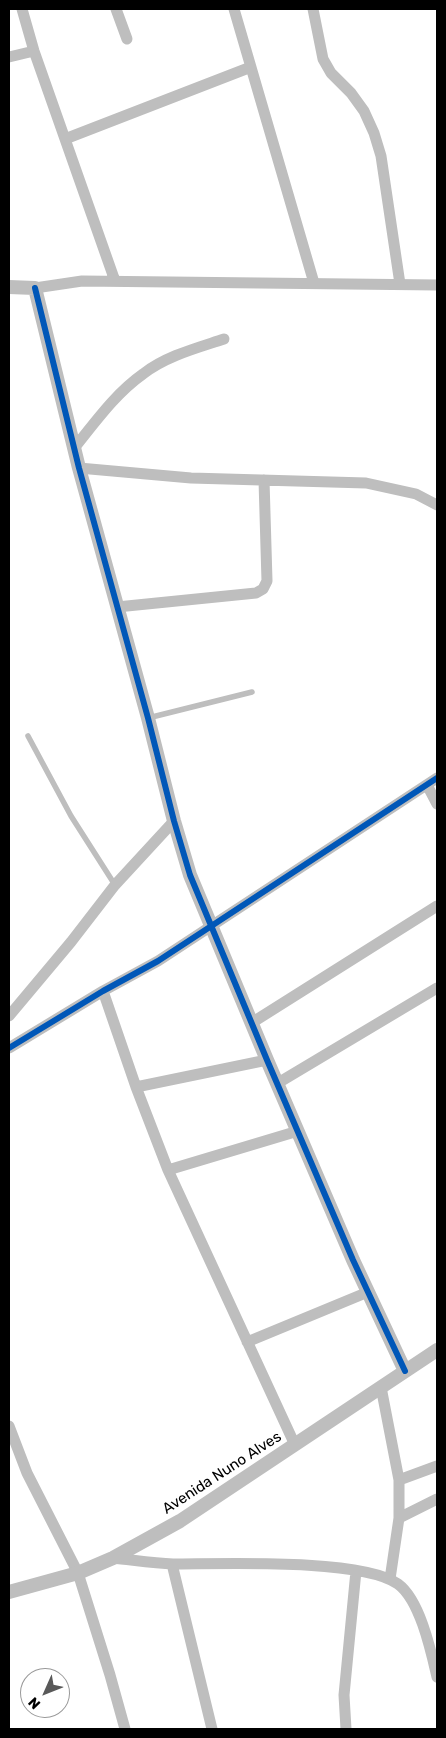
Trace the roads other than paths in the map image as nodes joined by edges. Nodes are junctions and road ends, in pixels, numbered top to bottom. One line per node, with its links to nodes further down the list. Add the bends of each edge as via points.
1 (22, 9): 6 (street)
2 (116, 9): 5 (street)
3 (234, 9): 8 (street)
4 (314, 9): 12 (street, via 323,59 364,111 381,156)
5 (127, 39)
6 (34, 51): 7 (street); 9 (street)
7 (9, 56)
8 (251, 66): 9 (street); 11 (street)
9 (65, 139): 10 (street)
10 (115, 281): 11 (street); 15 (street, via 82,281)
11 (314, 283): 12 (street)
12 (400, 284): 13 (street)
13 (437, 285)
14 (9, 287): 15 (street)
15 (35, 288): 17 (street)
16 (224, 339): 17 (street, via 179,354 144,372 122,391)
17 (75, 447): 18 (street)
18 (79, 468): 19 (street, via 190,478); 21 (street)
19 (264, 480): 20 (street, via 366,483 416,494); 21 (street, via 267,581 263,589 256,593)
20 (437, 505)
21 (117, 607): 23 (street)
22 (252, 692): 23 (lane)
23 (148, 718): 28 (street)
24 (28, 736): 29 (lane, via 71,816)
25 (437, 778): 26 (street)
26 (427, 785): 27 (street); 31 (street)
27 (437, 804)
28 (174, 821): 29 (street); 31 (street, via 190,874)
29 (115, 885): 34 (street)
30 (437, 906): 35 (street)
31 (211, 925): 33 (street, via 158,961); 35 (street)
32 (437, 988): 38 (street)
33 (103, 991): 36 (street); 39 (street)
34 (9, 1016)
35 (253, 1022): 37 (street)
36 (9, 1048)
37 (267, 1060): 38 (street); 39 (street)
38 (278, 1083): 40 (street)
39 (136, 1087): 41 (street)
40 (298, 1131): 41 (street); 42 (street)
41 (168, 1170): 43 (street)
42 (368, 1292): 43 (street); 45 (street)
43 (247, 1342): 48 (street)
44 (437, 1350): 45 (street, Avenida Nuno Alves)
45 (405, 1371): 46 (street, Avenida Nuno Alves)
46 (381, 1386): 48 (street, Avenida Nuno Alves); 50 (street)
47 (9, 1426): 56 (street, via 27,1473)
48 (295, 1445): 53 (street, Avenida Nuno Alves, via 180,1520)
49 (437, 1466): 50 (street)
50 (398, 1480): 52 (street)
51 (437, 1499): 52 (street)
52 (398, 1518): 57 (street)
53 (113, 1558): 54 (street); 56 (street, Avenida Nuno Alves)
54 (172, 1564): 55 (street, via 236,1563); 61 (street)
55 (356, 1570): 57 (street); 62 (street, via 344,1695)
56 (78, 1573): 58 (street, Avenida Nuno Alves); 60 (street)
57 (390, 1579): 59 (street, via 410,1596)
58 (9, 1592)
59 (437, 1677)
60 (125, 1729)
61 (212, 1729)
62 (346, 1729)

